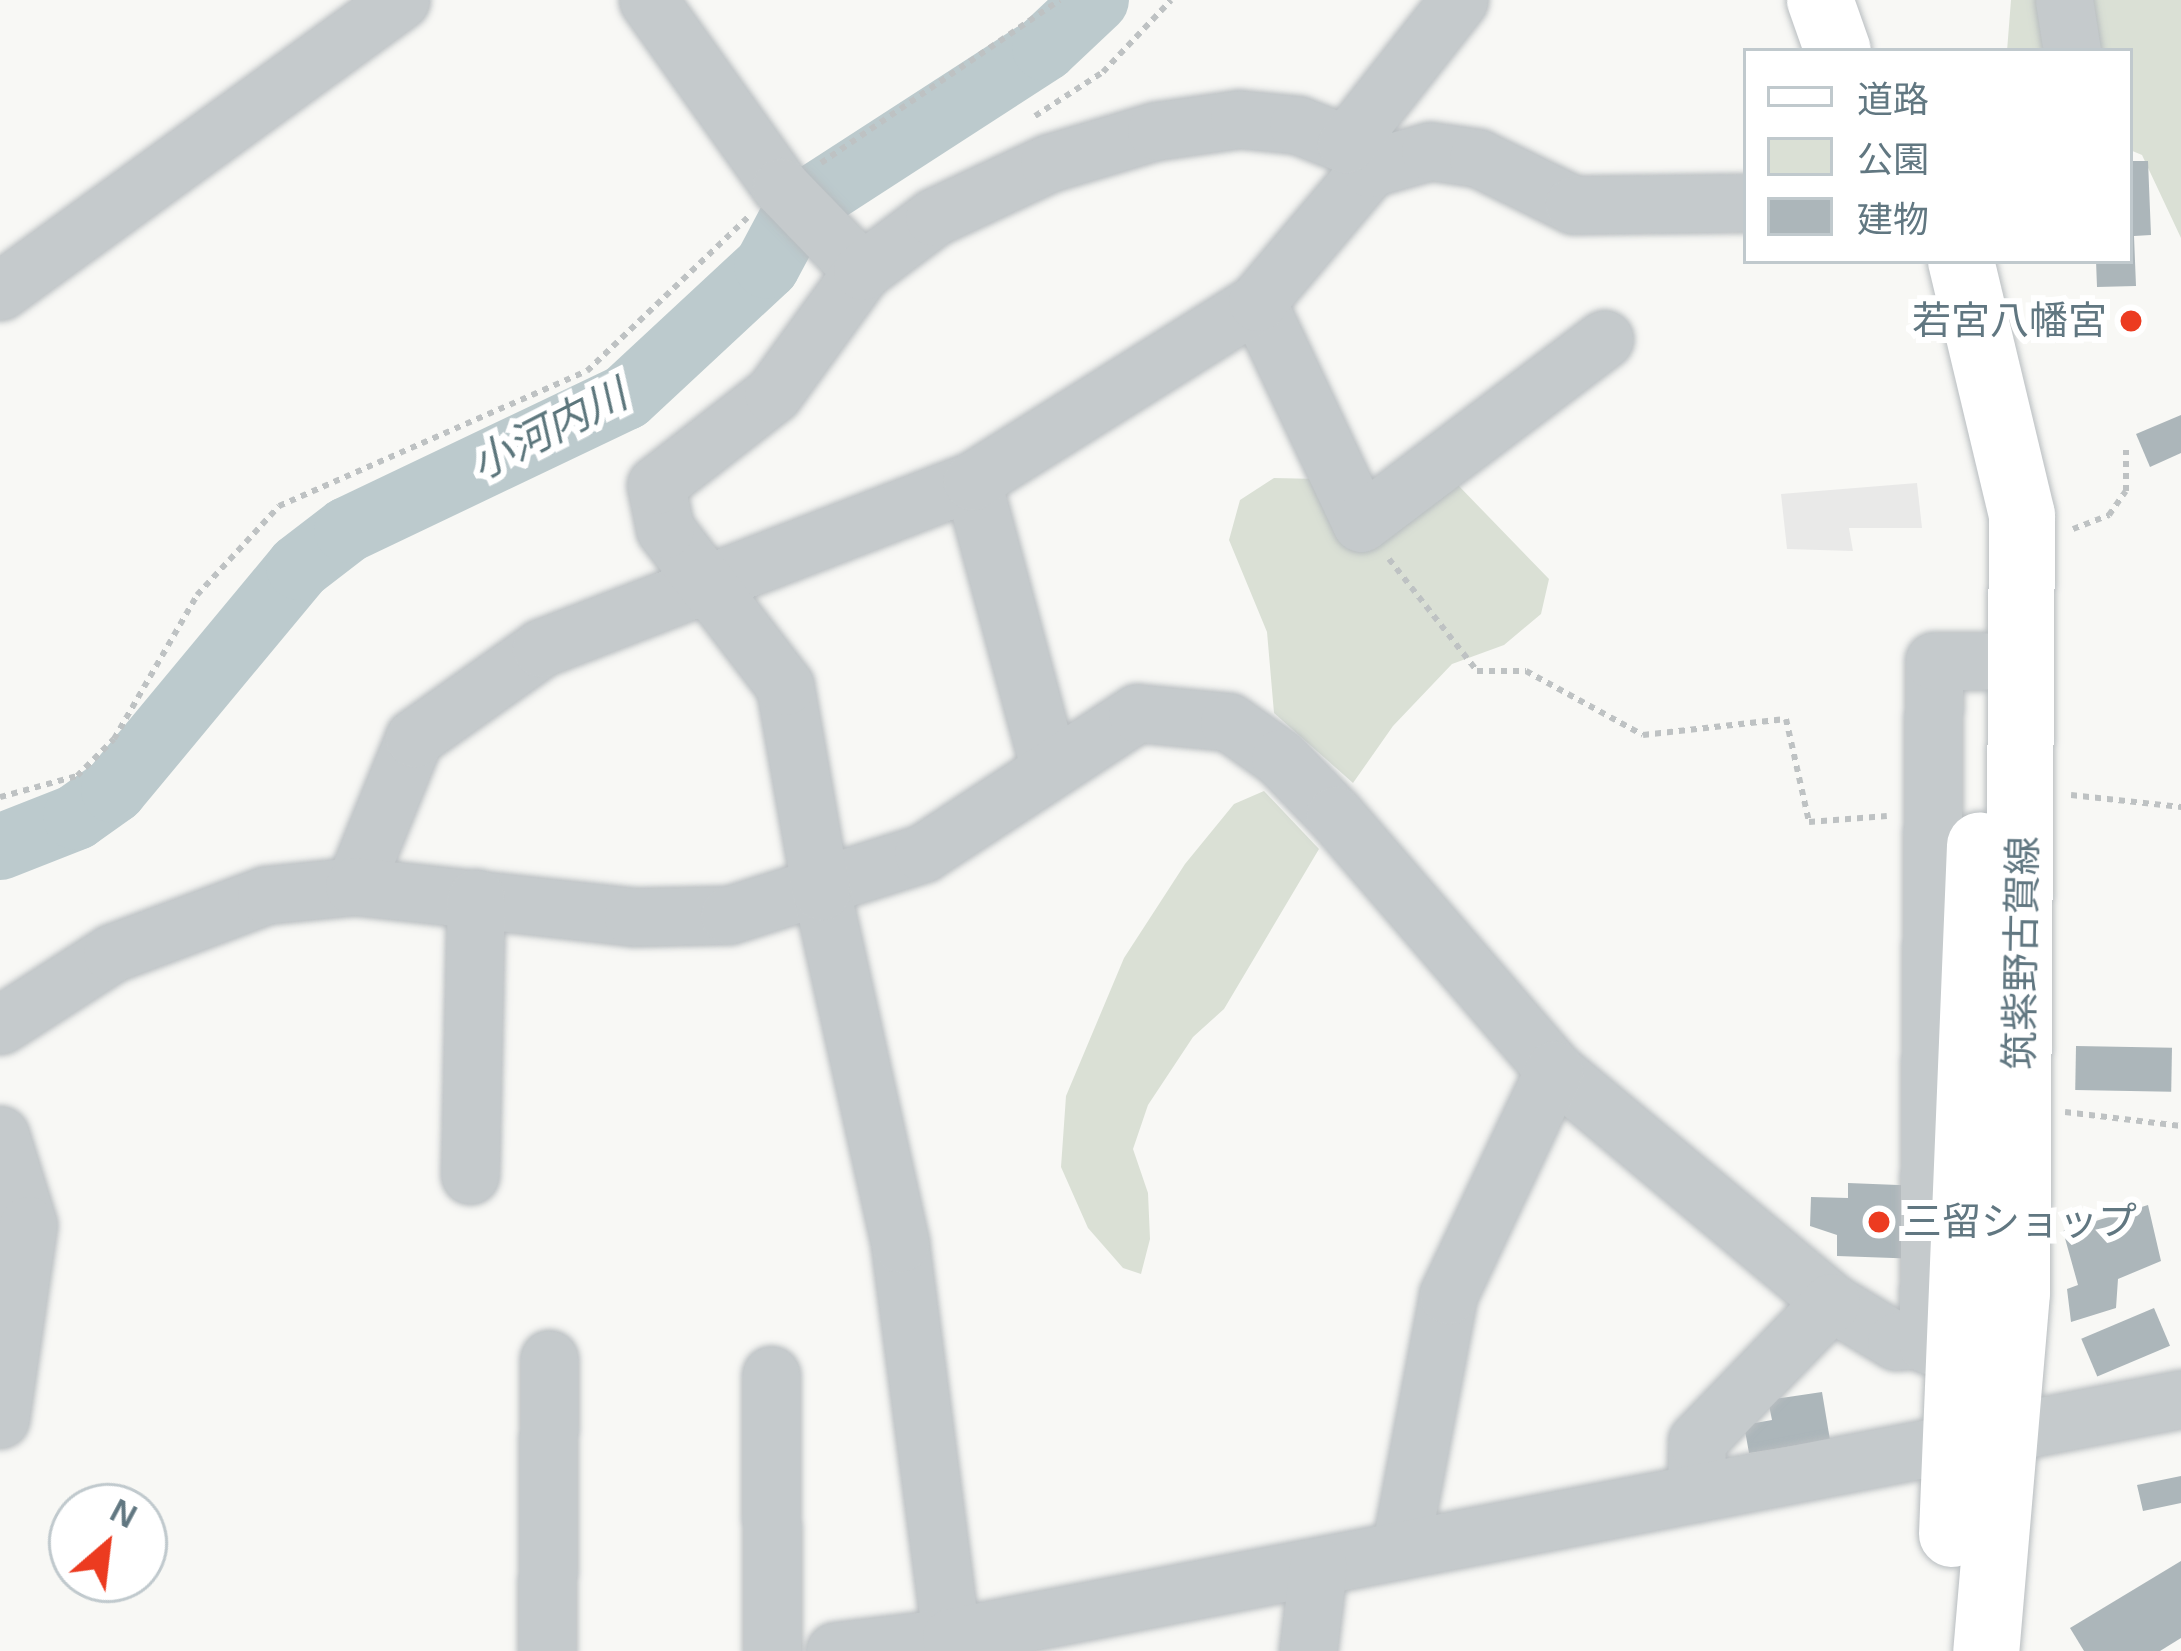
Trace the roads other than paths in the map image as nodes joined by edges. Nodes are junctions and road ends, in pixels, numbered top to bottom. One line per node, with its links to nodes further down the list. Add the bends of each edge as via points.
1 (400, 0): 15 (street)
2 (648, 0): 12 (street, via 781,187)
3 (1459, 0): 10 (street)
4 (1820, 0): 7 (main road)
5 (1866, 0): 8 (main road)
6 (2064, 0): 9 (street)
7 (1837, 48)
8 (1883, 48)
9 (2072, 48)
10 (1358, 156): 11 (street, via 1430,151 1478,158 1574,205); 12 (street, via 1298,125 1239,119 1156,131 1049,164 934,217); 16 (street)
11 (1743, 202)
12 (857, 264): 19 (street, via 772,394 656,485 665,529)
13 (1919, 264): 20 (main road, 筑紫野古賀線, via 1976,521)
14 (1961, 264): 35 (main road, 筑紫野古賀線, via 2022,515 2017,1293)
15 (0, 291)
16 (1257, 302): 17 (street, via 1361,523); 18 (street)
17 (1604, 338)
18 (972, 482): 19 (street); 21 (street)
19 (706, 581): 22 (street, via 541,648 414,738); 23 (street, via 785,686)
20 (1981, 661): 30 (main road, 筑紫野古賀線); 30 (street, via 1934,661)
21 (1049, 766): 23 (street, via 922,853); 26 (street, via 1137,713 1229,722 1280,758 1335,815)
22 (354, 886): 24 (street); 25 (street, via 266,895 186,922 112,953)
23 (821, 891): 24 (street, via 728,915 633,916); 39 (street, via 900,1244)
24 (476, 898): 28 (street)
25 (0, 1025)
26 (1554, 1070): 29 (street); 37 (street, via 1448,1294)
27 (0, 1136): 34 (street, via 28,1226)
28 (470, 1175)
29 (1831, 1302): 30 (street, via 1896,1341); 36 (street, via 1697,1441)
30 (1944, 1341): 35 (main road, 筑紫野古賀線)
31 (549, 1359): 40 (street)
32 (771, 1375): 41 (street)
33 (2181, 1399): 35 (street)
34 (0, 1419)
35 (1982, 1437): 36 (street); 44 (main road, 筑紫野古賀線); 45 (main road, 筑紫野古賀線)
36 (1696, 1492): 37 (street)
37 (1400, 1550): 38 (street)
38 (1318, 1567): 39 (street); 43 (street)
39 (951, 1637): 42 (street)
40 (547, 1651)
41 (772, 1651)
42 (835, 1651)
43 (1308, 1651)
44 (1941, 1651)
45 (1987, 1651)

